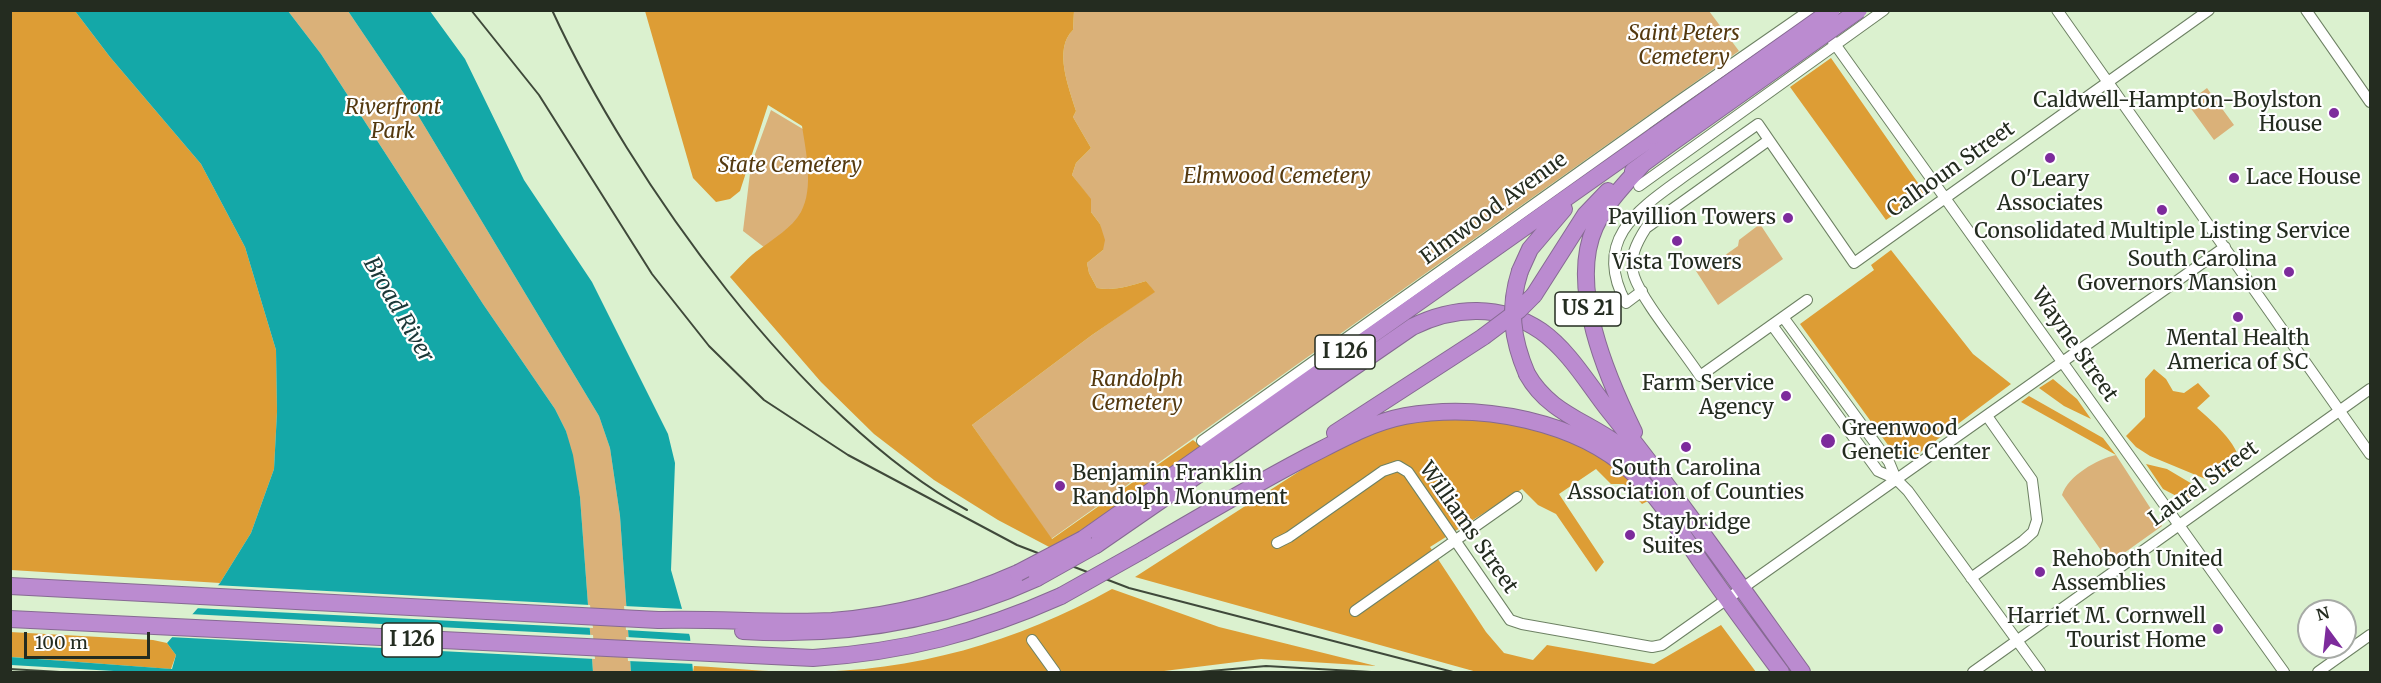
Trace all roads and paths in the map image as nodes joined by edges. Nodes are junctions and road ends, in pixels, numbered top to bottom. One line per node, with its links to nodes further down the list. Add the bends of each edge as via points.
1 (1810, 10): 26 (street, Elmwood Avenue)
2 (1832, 10): 12 (highway, I 126, bridge)
3 (1860, 10): 12 (highway, I 126, bridge)
4 (1884, 10): 8 (street)
5 (2057, 10): 9 (street)
6 (2209, 10): 9 (street, Calhoun Street)
7 (2306, 10): 10 (street)
8 (1834, 42): 15 (street); 16 (street, Wayne Street)
9 (2108, 82): 16 (street, Calhoun Street); 17 (street)
10 (2370, 102)
11 (1769, 140): 16 (street, Calhoun Street, via 1854,263); 18 (street, via 1646,228 1637,242 1633,265); 18 (street, via 1758,124 1631,217 1615,251 1613,269 1626,303)
12 (1659, 142): 13 (highway, I 126); 14 (highway, I 126)
13 (1641, 165): 28 (highway, US 21, via 1613,197 1594,228 1586,257 1584,288 1605,360); 30 (highway, I 126, bridge, via 1585,215 1534,295 1519,310)
14 (1610, 169): 32 (highway, bridge, via 1549,224 1530,249 1514,291 1515,338 1527,374 1538,390 1557,409 1612,439 1630,454); 35 (highway, I 126, via 1380,327)
15 (1639, 186)
16 (1945, 197): 22 (street, Wayne Street)
17 (2225, 247): 22 (street); 24 (street)
18 (1642, 291): 21 (street, via 1700,376)
19 (1807, 300): 20 (street)
20 (1783, 317): 21 (street); 29 (street, via 1889,462)
21 (1773, 325): 29 (street, via 1878,471)
22 (2062, 362): 25 (street); 33 (street, Wayne Street)
23 (2370, 389): 24 (street, Laurel Street)
24 (2340, 411): 27 (street); 33 (street, Laurel Street)
25 (1987, 416): 29 (street); 37 (street, via 2032,480 2037,520 2024,541)
26 (1202, 441)
27 (2370, 454)
28 (1647, 458): 35 (highway, via 1569,359 1542,332 1506,314 1459,312 1425,321 1402,334); 39 (highway, US 21)
29 (1896, 479): 37 (street); 39 (street)
30 (1256, 484): 32 (highway, via 1340,440 1385,422 1405,416 1480,413 1544,424 1580,438 1619,461); 42 (highway, I 126, bridge, via 1061,596 982,628 886,651 813,658 718,656)
31 (1517, 497): 34 (street)
32 (1661, 504): 40 (highway)
33 (2179, 526): 46 (street, Laurel Street); 52 (street, Wayne Street)
34 (1454, 541): 36 (street, Williams Street, via 1408,472 1398,466); 40 (street, Williams Street, via 1510,620 1522,624 1652,647 1667,643); 41 (street)
35 (1089, 542): 43 (highway, I 126, bridge, via 957,597 875,616); 43 (highway, bridge, via 1037,578 962,607 884,626 809,633)
36 (1277, 543)
37 (1971, 578): 46 (street)
38 (10, 586): 43 (highway, I 126)
39 (1742, 589): 40 (street); 49 (highway, US 21)
40 (1728, 600): 48 (highway)
41 (1355, 611)
42 (10, 619)
43 (708, 623)
44 (2370, 635): 53 (street)
45 (1032, 640): 47 (street)
46 (2018, 641): 50 (street, Laurel Street); 51 (street)
47 (1055, 672)
48 (1781, 672)
49 (1802, 672)
50 (1973, 672)
51 (2040, 672)
52 (2284, 672)
53 (2318, 672)

